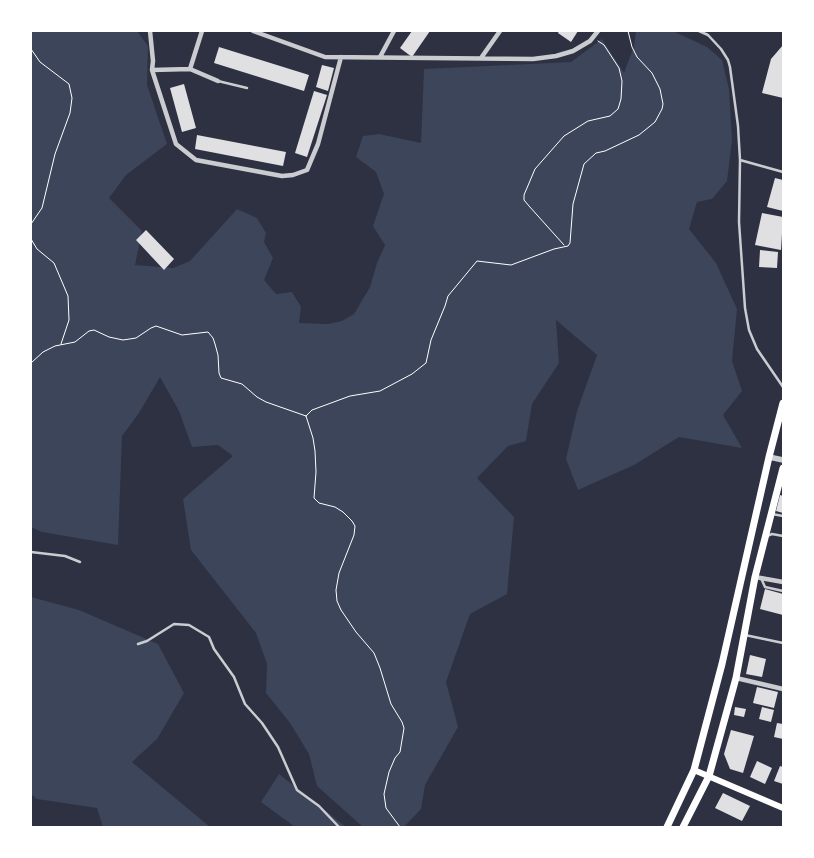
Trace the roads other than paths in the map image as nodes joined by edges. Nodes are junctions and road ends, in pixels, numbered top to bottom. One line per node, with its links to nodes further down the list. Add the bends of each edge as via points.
1 (150, 31): 12 (street)
2 (202, 31): 11 (street)
3 (252, 31): 9 (street, via 325,57)
4 (394, 31): 8 (street)
5 (500, 31): 10 (street)
6 (598, 31): 10 (street, via 573,51 556,56)
7 (699, 31): 15 (lane, via 708,35 728,60)
8 (380, 57): 9 (street); 10 (street)
9 (341, 58): 12 (street, via 318,144 307,170 288,176 196,160 176,144)
10 (481, 58)
11 (190, 69): 12 (street); 13 (street)
12 (152, 70)
13 (218, 80): 14 (lane)
14 (247, 88)
15 (740, 160): 16 (lane); 17 (lane, via 739,222 748,330)
16 (783, 172)
17 (783, 387)
18 (783, 402): 19 (main road)
19 (769, 457): 20 (street); 36 (main road, via 722,664)
20 (783, 460)
21 (783, 468): 22 (main road)
22 (771, 513): 23 (lane); 24 (main road)
23 (783, 516)
24 (765, 536): 25 (lane); 28 (main road)
25 (783, 536)
26 (31, 552): 27 (lane, via 65,556)
27 (80, 562)
28 (758, 577): 29 (street); 30 (lane, via 764,587); 31 (main road)
29 (783, 582)
30 (783, 591)
31 (744, 635): 32 (lane); 34 (main road)
32 (783, 643)
33 (138, 644): 39 (lane, via 174,624 189,625 209,637 234,677 244,704 278,747 297,790)
34 (736, 678): 35 (street); 37 (main road)
35 (783, 690)
36 (694, 770): 37 (main road); 40 (main road)
37 (709, 776): 38 (main road); 41 (main road)
38 (783, 808)
39 (339, 827)
40 (667, 827)
41 (683, 827)

